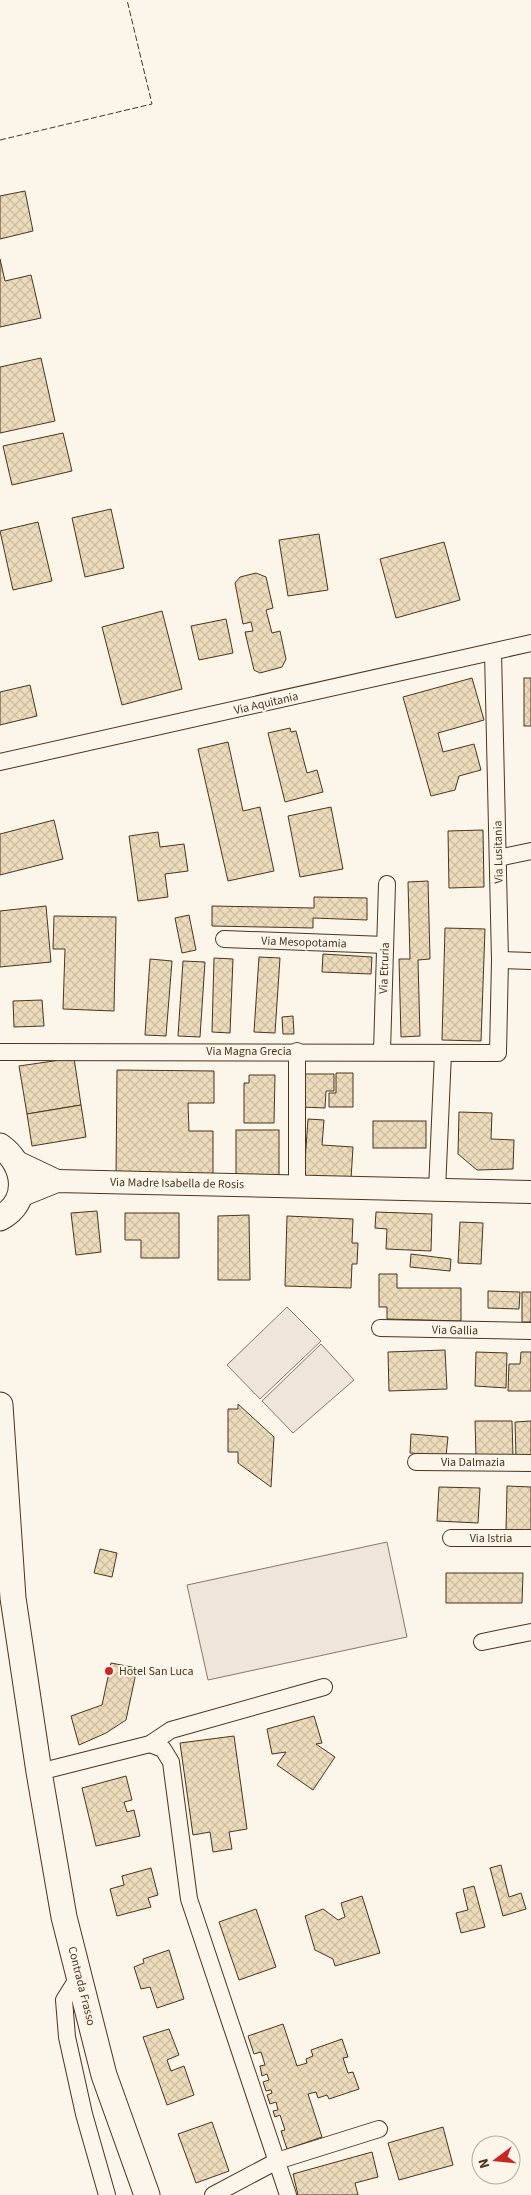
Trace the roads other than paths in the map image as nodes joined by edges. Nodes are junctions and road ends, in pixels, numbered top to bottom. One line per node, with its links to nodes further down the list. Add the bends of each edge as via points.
1 (531, 643): 2 (street, Via Aquitania)
2 (494, 652): 3 (street, Via Aquitania); 5 (street, Via Lusitania)
3 (0, 762)
4 (531, 852): 5 (street)
5 (498, 858): 9 (street, Via Lusitania)
6 (387, 884): 8 (street, Via Etruria)
7 (224, 939): 8 (street, Via Mesopotamia)
8 (385, 944): 12 (street, Via Etruria)
9 (500, 960): 10 (street); 15 (street, Via Lusitania)
10 (531, 961)
11 (297, 1051): 12 (street, Via Magna Grecia); 13 (street, Via Magna Grecia); 18 (street)
12 (382, 1051): 14 (street, Via Magna Grecia)
13 (0, 1052)
14 (442, 1053): 15 (street, Via Magna Grecia); 19 (street)
15 (498, 1053)
16 (4, 1150): 17 (street, Via Madre Isabella de Rosis); 21 (main road, via 21,1173 22,1185)
17 (56, 1181): 18 (street, Via Madre Isabella de Rosis); 21 (street, Via Madre Isabella de Rosis)
18 (297, 1186): 19 (street, Via Madre Isabella de Rosis)
19 (437, 1190): 20 (street, Via Madre Isabella de Rosis)
20 (531, 1192)
21 (6, 1216)
22 (380, 1328): 23 (street, Via Gallia)
23 (531, 1331)
24 (0, 1405): 33 (main road, Contrada Frasso, via 13,1598)
25 (416, 1462): 26 (street, Via Dalmazia)
26 (531, 1463)
27 (451, 1538): 28 (street, Via Istria)
28 (531, 1538)
29 (531, 1632): 30 (street)
30 (482, 1642)
31 (324, 1686): 32 (street, via 171,1730)
32 (150, 1744): 33 (street); 36 (street, via 163,1749 171,1762 190,1898)
33 (39, 1772): 34 (main road, Contrada Frasso, via 64,1917)
34 (79, 1976): 37 (street, Contrada Frasso, via 64,2000 67,2037); 38 (main road, Contrada Frasso, via 104,2075)
35 (379, 2128): 36 (street)
36 (277, 2161): 39 (street); 40 (street)
37 (107, 2195)
38 (147, 2195)
39 (213, 2195)
40 (288, 2195)

